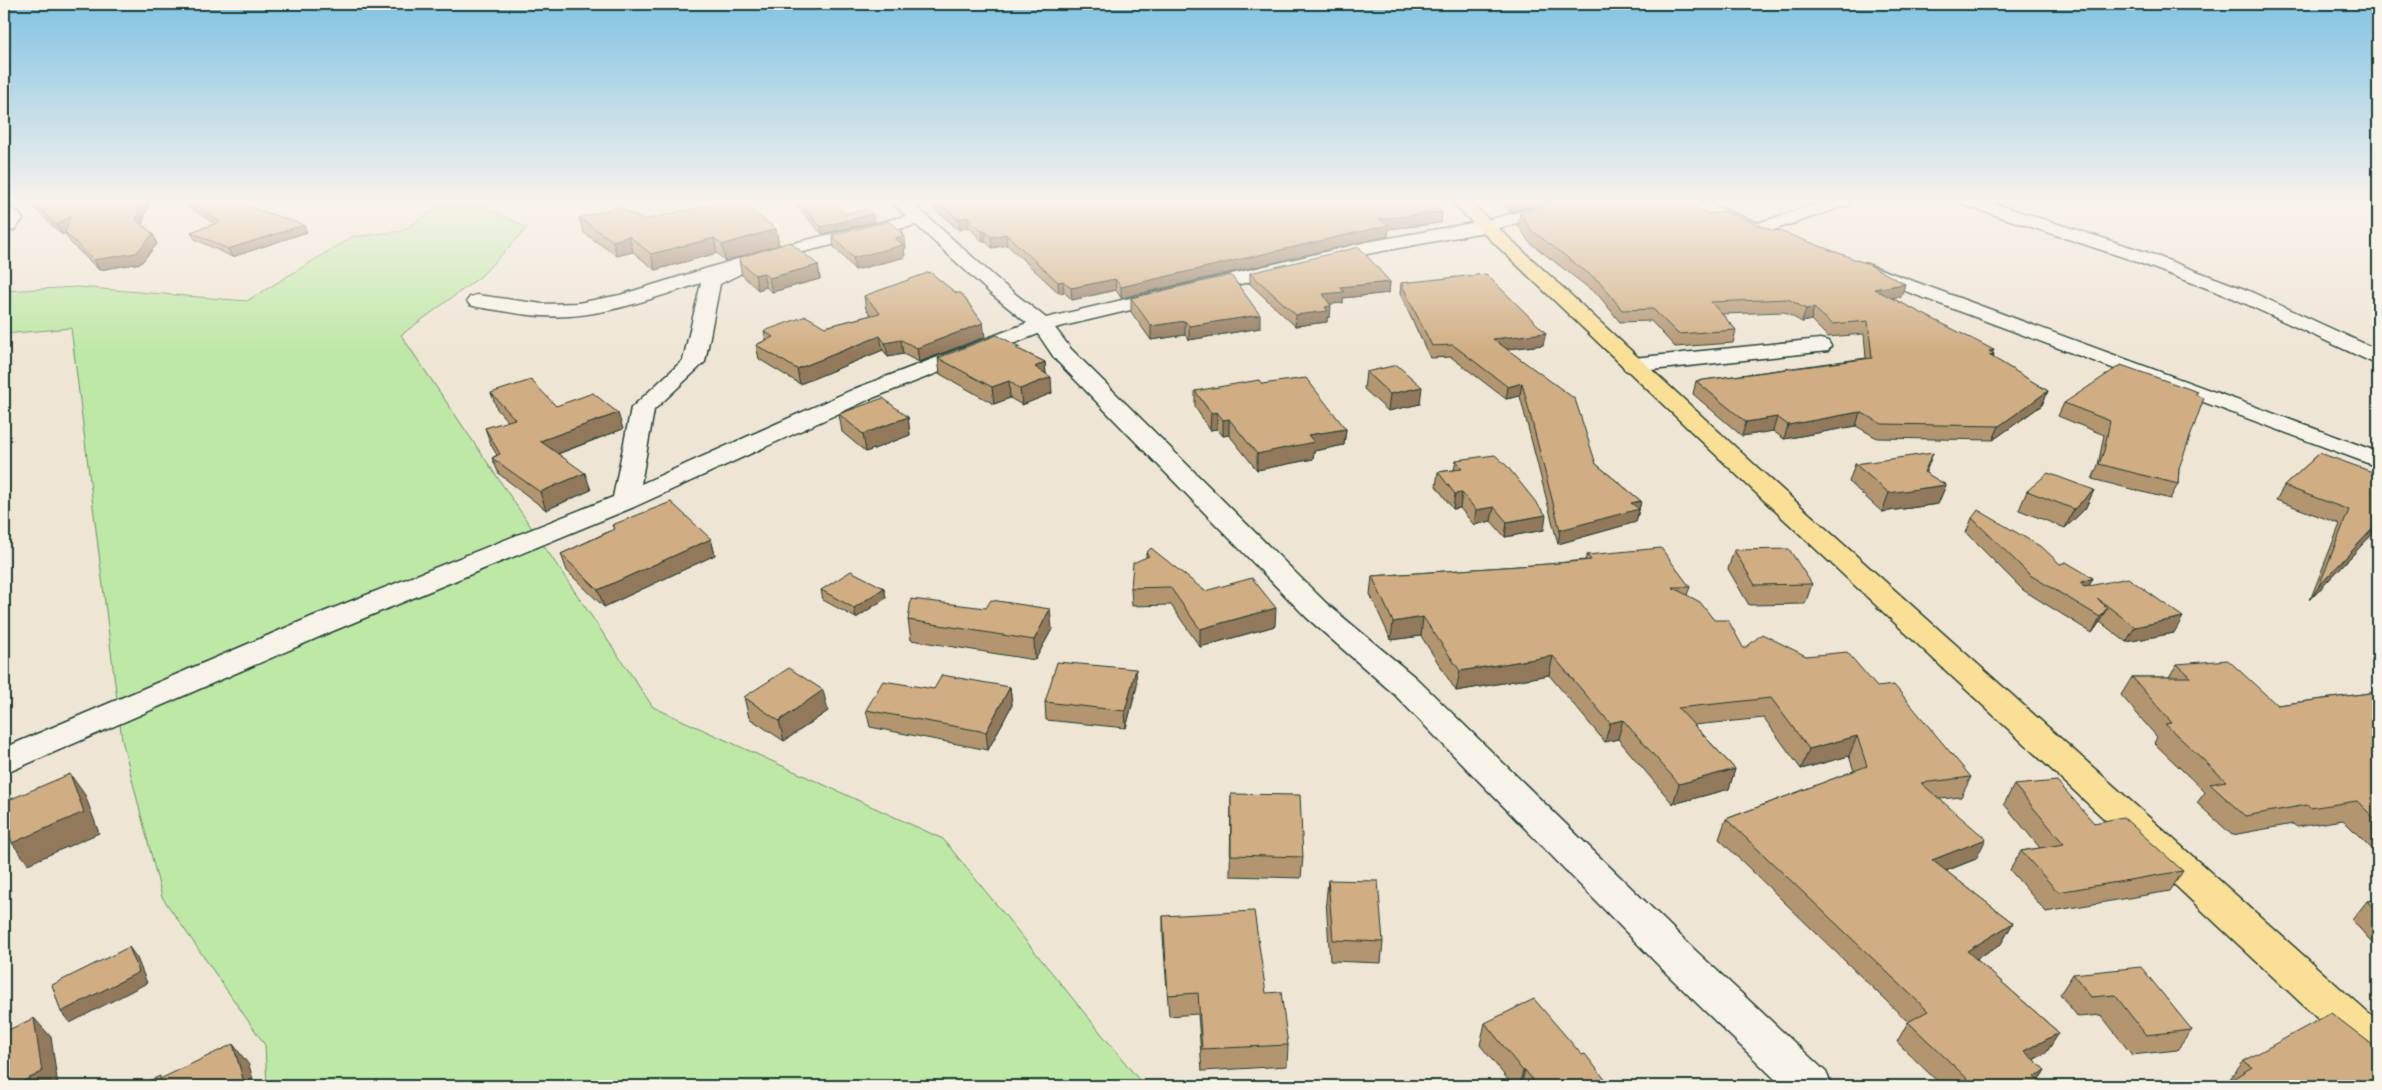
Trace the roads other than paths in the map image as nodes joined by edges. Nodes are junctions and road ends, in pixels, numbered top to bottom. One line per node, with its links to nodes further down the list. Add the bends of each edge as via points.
1 (780, 252): 6 (street)
2 (957, 252): 9 (street)
3 (1351, 252): 9 (street)
4 (1512, 252): 12 (main road)
5 (2127, 252): 11 (street, via 2240,294)
6 (755, 259): 8 (street, via 623,300 578,309 543,310); 14 (street, via 711,281 694,362 643,408)
7 (1842, 260): 13 (street)
8 (477, 301)
9 (1042, 325): 14 (street, via 862,394); 17 (street, via 1063,354 1316,610 1405,686 1682,963)
10 (1820, 346): 12 (street)
11 (2378, 358)
12 (1633, 365): 16 (main road)
13 (2378, 460)
14 (625, 502): 15 (street, via 322,624)
15 (4, 762)
16 (2378, 1048)
17 (1811, 1086)

